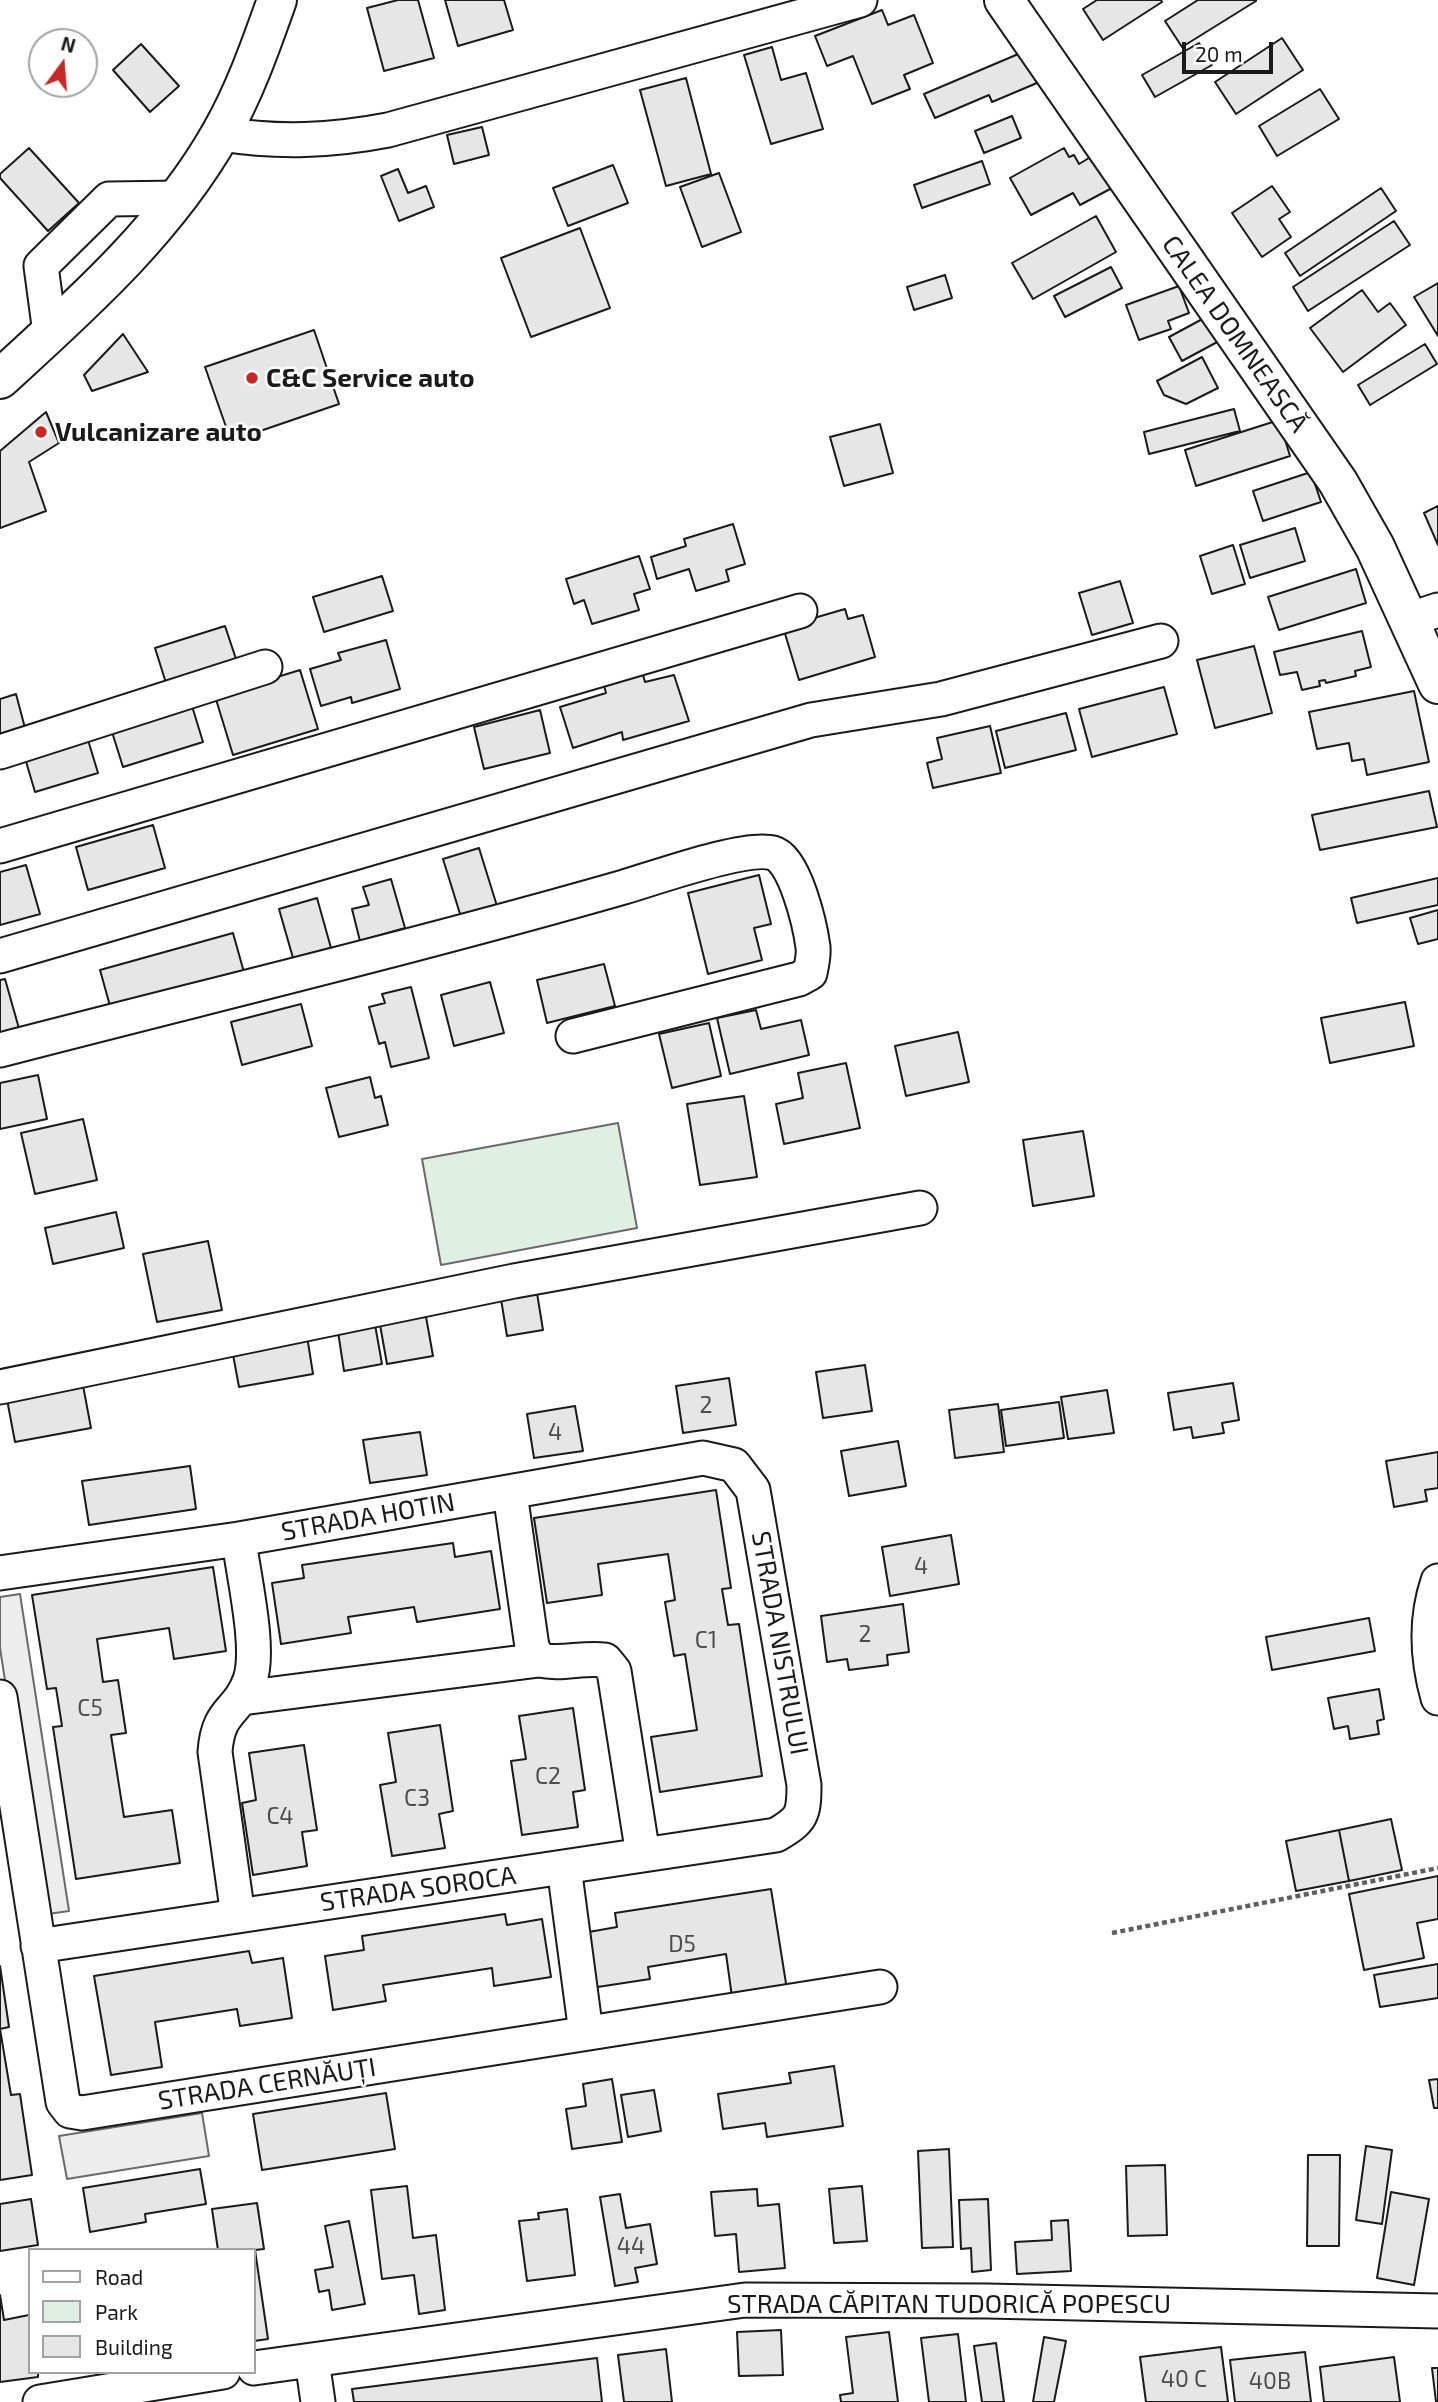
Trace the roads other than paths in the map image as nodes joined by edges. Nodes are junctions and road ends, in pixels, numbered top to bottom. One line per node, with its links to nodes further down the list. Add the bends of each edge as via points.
1 (277, 0): 5 (main road)
2 (860, 0): 5 (street, via 388,130 299,142)
3 (1003, 0): 10 (main road, CALEA DOMNEASCĂ, via 1338,482 1375,547)
4 (1031, 0): 10 (main road, CALEA DOMNEASCĂ, via 1317,411 1391,527)
5 (221, 134): 6 (main road)
6 (179, 198): 7 (main road, via 127,258); 7 (street, via 109,199 41,266)
7 (50, 333): 8 (main road)
8 (0, 379)
9 (800, 611): 15 (street)
10 (1430, 614): 13 (main road, CALEA DOMNEASCĂ)
11 (1161, 641): 16 (street, via 941,699 811,720)
12 (265, 667): 14 (street)
13 (1438, 684)
14 (0, 752)
15 (0, 846)
16 (0, 956)
17 (573, 1036): 18 (street, via 810,973 813,947 793,873 785,860 758,851 727,858)
18 (0, 1050)
19 (920, 1208): 20 (street, via 514,1281)
20 (0, 1387)
21 (734, 1465): 22 (street, STRADA HOTIN, via 703,1458); 31 (street, STRADA NISTRULUI, via 753,1490 795,1731 804,1810)
22 (510, 1493): 23 (street, STRADA HOTIN); 26 (street, via 532,1647)
23 (239, 1539): 24 (street, STRADA HOTIN); 28 (street, via 253,1664)
24 (0, 1573)
25 (1438, 1581): 29 (street, via 1429,1617)
26 (540, 1660): 28 (street); 32 (street, via 557,1664 592,1658 605,1660 614,1671)
27 (0, 1697): 30 (street, STRADA CERNĂUȚI)
28 (242, 1698): 34 (street, via 216,1728 215,1752)
29 (1438, 1698)
30 (9, 1824): 35 (street, STRADA CERNĂUȚI)
31 (795, 1824): 32 (street, STRADA SOROCA, via 776,1835)
32 (643, 1856): 33 (street, STRADA SOROCA)
33 (564, 1867): 34 (street, STRADA SOROCA); 37 (street)
34 (238, 1916): 35 (street, STRADA SOROCA)
35 (38, 1945): 37 (street, STRADA CERNĂUȚI, via 63,2102 70,2111 82,2113)
36 (880, 1987): 37 (street, STRADA CERNĂUȚI)
37 (586, 2033)
38 (1438, 2311): 39 (street, STRADA CĂPITAN TUDORICĂ POPESCU, via 745,2300)
39 (312, 2360): 40 (street, STRADA CĂPITAN TUDORICĂ POPESCU); 43 (street)
40 (256, 2368)
41 (211, 2374): 42 (street)
42 (40, 2402)
43 (318, 2402)

